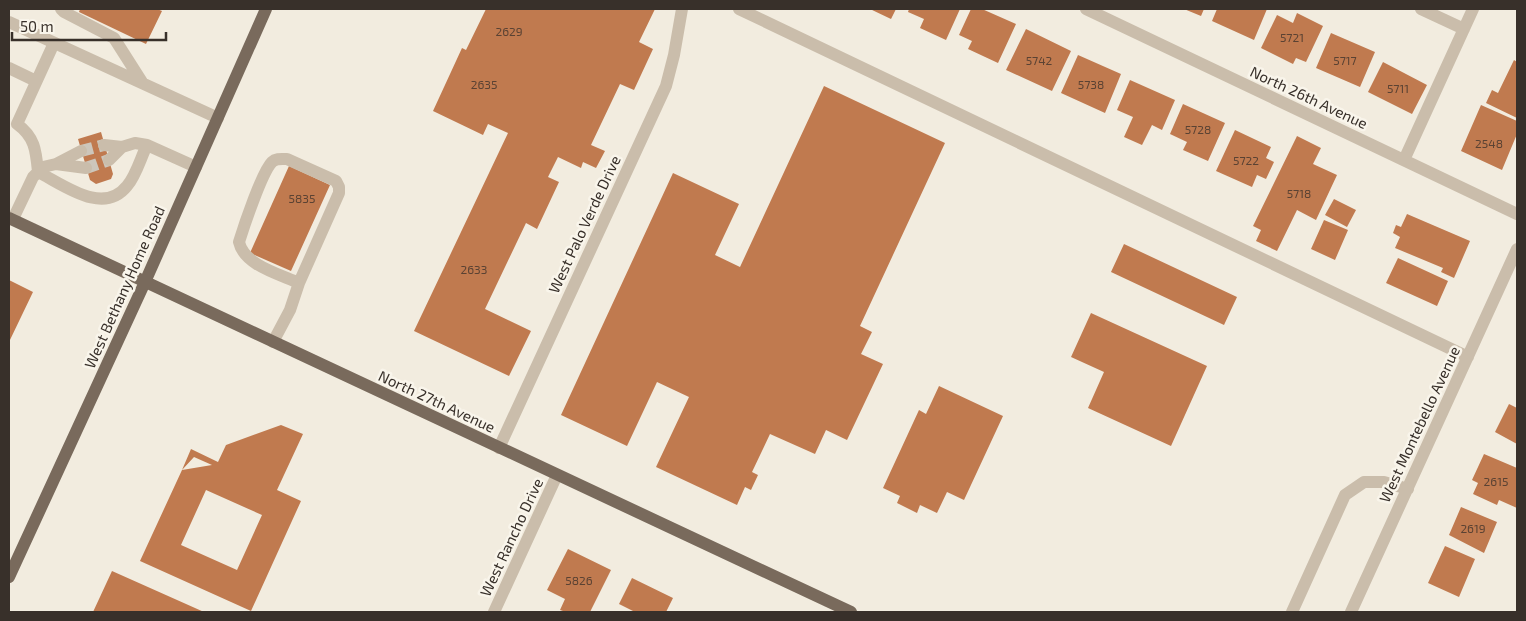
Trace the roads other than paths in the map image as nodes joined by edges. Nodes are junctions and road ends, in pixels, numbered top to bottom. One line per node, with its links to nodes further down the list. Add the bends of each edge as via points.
1 (62, 9): 13 (street, via 114,38)
2 (266, 9): 14 (main road, West Bethany Home Road)
3 (682, 9): 33 (street, West Palo Verde Drive, via 666,86)
4 (738, 9): 32 (street)
5 (1086, 9): 21 (street, North 26th Avenue)
6 (1421, 9): 9 (street)
7 (1473, 9): 9 (street)
8 (9, 22): 10 (street)
9 (1464, 29): 21 (street)
10 (54, 43): 12 (street); 13 (street)
11 (9, 68): 12 (street)
12 (36, 81): 15 (street)
13 (142, 83): 14 (street)
14 (218, 118): 23 (main road, West Bethany Home Road)
15 (13, 122): 25 (street, via 28,132 36,152)
16 (104, 145): 18 (street)
17 (147, 145): 18 (street, via 135,143); 23 (street); 25 (street, via 128,186 114,198 94,200)
18 (122, 147): 20 (street)
19 (81, 151): 22 (street)
20 (109, 160)
21 (1404, 160): 26 (street, North 26th Avenue)
22 (56, 164): 24 (street); 25 (street, via 43,167)
23 (196, 167): 29 (main road, West Bethany Home Road)
24 (86, 168)
25 (38, 172): 27 (street)
26 (1517, 214)
27 (11, 219): 29 (main road, North 27th Avenue)
28 (1517, 249): 32 (street, West Montebello Avenue)
29 (146, 282): 31 (main road, North 27th Avenue); 36 (main road, West Bethany Home Road)
30 (299, 283): 30 (street, via 339,187 336,181 287,159 279,159 272,162 265,176 239,242 248,259); 31 (street, via 290,310)
31 (273, 342): 33 (main road, North 27th Avenue)
32 (1468, 357): 35 (street, West Montebello Avenue)
33 (499, 448): 34 (main road, North 27th Avenue)
34 (557, 475): 37 (street, West Rancho Drive); 38 (main road, North 27th Avenue)
35 (1408, 488): 39 (street, via 1384,482 1364,482 1345,495); 40 (street, West Montebello Avenue)
36 (9, 577)
37 (496, 612)
38 (851, 612)
39 (1292, 612)
40 (1351, 612)

